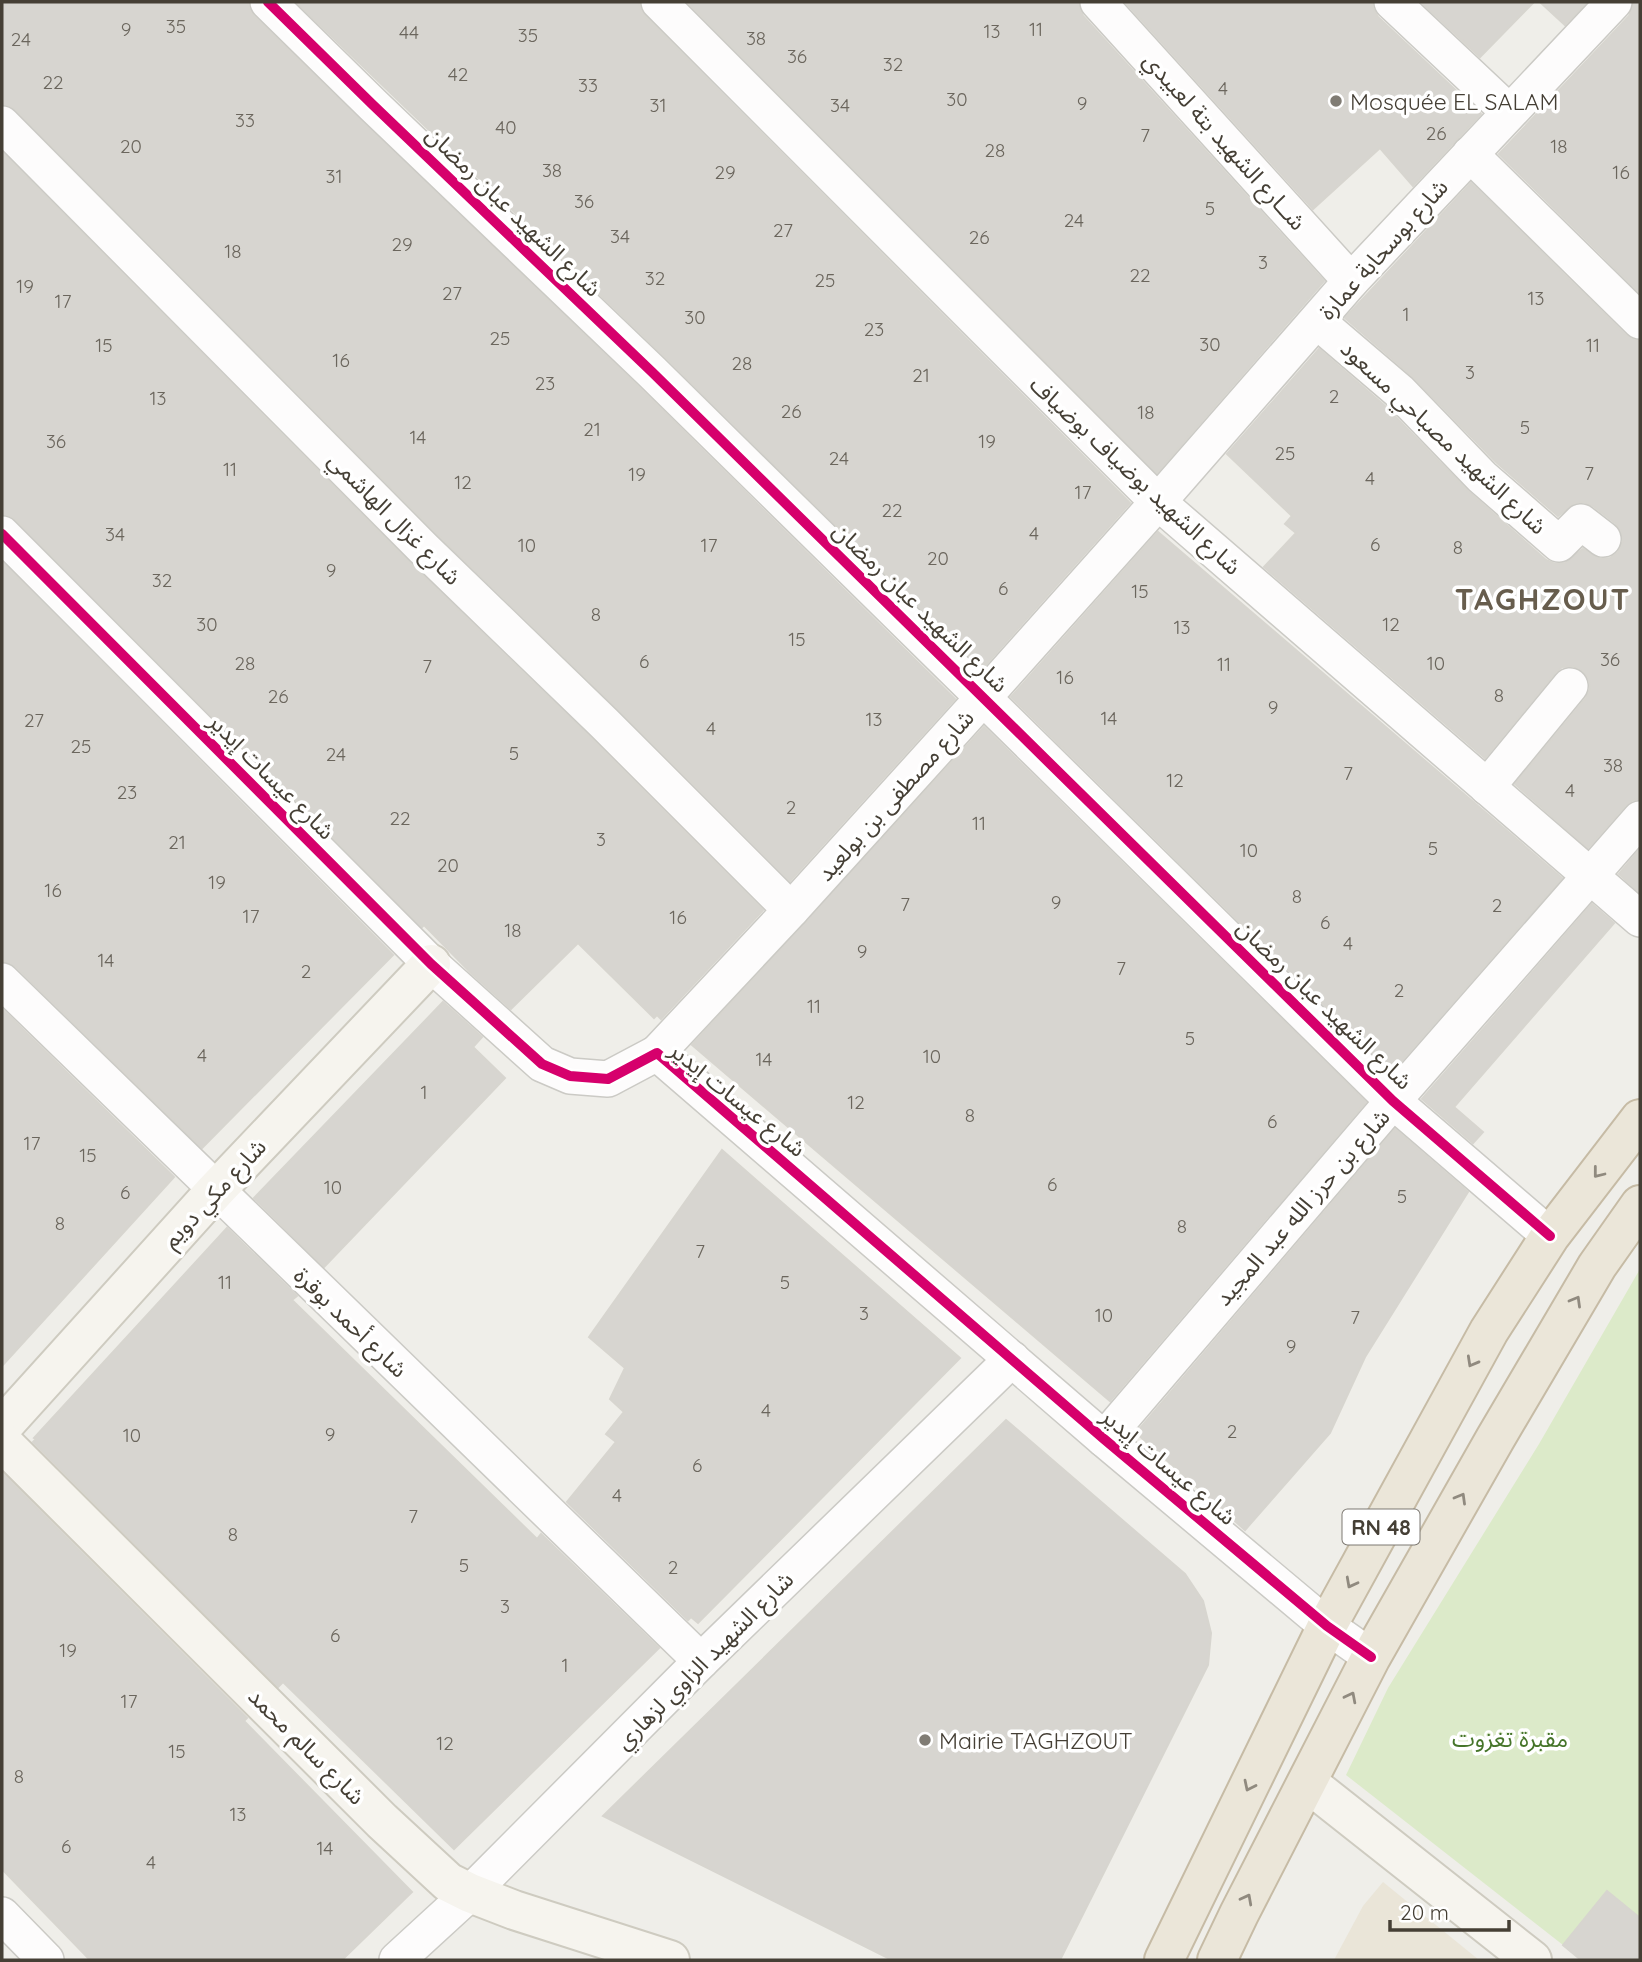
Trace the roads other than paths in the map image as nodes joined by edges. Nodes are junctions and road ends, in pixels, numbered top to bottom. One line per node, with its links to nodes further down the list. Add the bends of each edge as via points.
1 (268, 2): 16 (street, شارع الشهيد عبان رمضان)
2 (659, 2): 12 (street, شارع الشهيد بوضياف بوضياف)
3 (1098, 2): 9 (street, شــارع الشهيد بتة لعبيدي)
4 (1392, 2): 6 (street)
5 (1614, 2): 6 (street, شارع بوسحابة عمارة)
6 (1509, 112): 8 (street, شارع بوسحابة عمارة)
7 (2, 124): 20 (street, شارع غزال الهاشمي)
8 (1470, 154): 9 (street, شارع بوسحابة عمارة); 11 (street)
9 (1351, 281): 10 (street, شارع بوسحابة عمارة)
10 (1317, 321): 12 (street, شارع بوسحابة عمارة); 14 (street, شارع الشهيد مصباحي مسعود, via 1399,391 1482,477 1559,544 1581,523)
11 (1640, 321)
12 (1158, 502): 16 (street, شارع مصطفى بن بولعيد); 17 (street, شارع الشهيد بوضياف بوضياف)
13 (2, 534): 22 (street, شارع عيسات إيدير)
14 (1602, 539)
15 (1570, 686): 17 (street)
16 (984, 698): 20 (street, شارع مصطفى بن بولعيد); 25 (street, شارع الشهيد عبان رمضان)
17 (1487, 787): 19 (street, شارع الشهيد بوضياف بوضياف)
18 (1640, 819): 19 (street, شارع بن حرز الله عبد المجيد)
19 (1590, 876): 21 (street, شارع الشهيد بوضياف بوضياف); 25 (street, شارع بن حرز الله عبد المجيد)
20 (791, 910): 24 (street, شارع مصطفى بن بولعيد)
21 (1640, 919)
22 (430, 964): 24 (street, شارع عيسات إيدير, via 542,1064 570,1076 608,1079); 27 (street, شارع مكي دويم)
23 (2, 981): 27 (street, شارع أحمد بوقرة)
24 (657, 1053): 30 (street, شارع عيسات إيدير)
25 (1393, 1101): 29 (street, شارع الشهيد عبان رمضان); 32 (street, شارع بن حرز الله عبد المجيد)
26 (1640, 1119): 29 (highway, RN 48, one-way to 29)
27 (215, 1191): 31 (street, شارع مكي دويم); 36 (street, شارع أحمد بوقرة)
28 (1640, 1205): 35 (highway, RN 48, one-way to 28, via 1597,1265)
29 (1549, 1236): 34 (highway, RN 48, one-way to 34, via 1483,1342)
30 (1012, 1359): 32 (street, شارع عيسات إيدير); 36 (street, شارع الشهيد الزاوي لزهاري)
31 (2, 1427)
32 (1104, 1439): 34 (street, شارع عيسات إيدير)
33 (2, 1442): 38 (street, شارع سالم محمد, via 382,1821 448,1882)
34 (1327, 1626): 35 (street, شارع عيسات إيدير); 43 (highway, RN 48, one-way to 43)
35 (1371, 1657): 37 (highway, RN 48, one-way to 35)
36 (701, 1661): 38 (street, شارع الشهيد الزاوي لزهاري)
37 (1308, 1783): 44 (highway, RN 48, one-way to 37); 45 (street)
38 (470, 1893): 41 (street, شارع الشهيد الزاوي لزهاري); 42 (street, شارع سالم محمد)
39 (2, 1916): 40 (street)
40 (46, 1960)
41 (397, 1960)
42 (670, 1960)
43 (1164, 1960)
44 (1217, 1960)
45 (1532, 1960)

